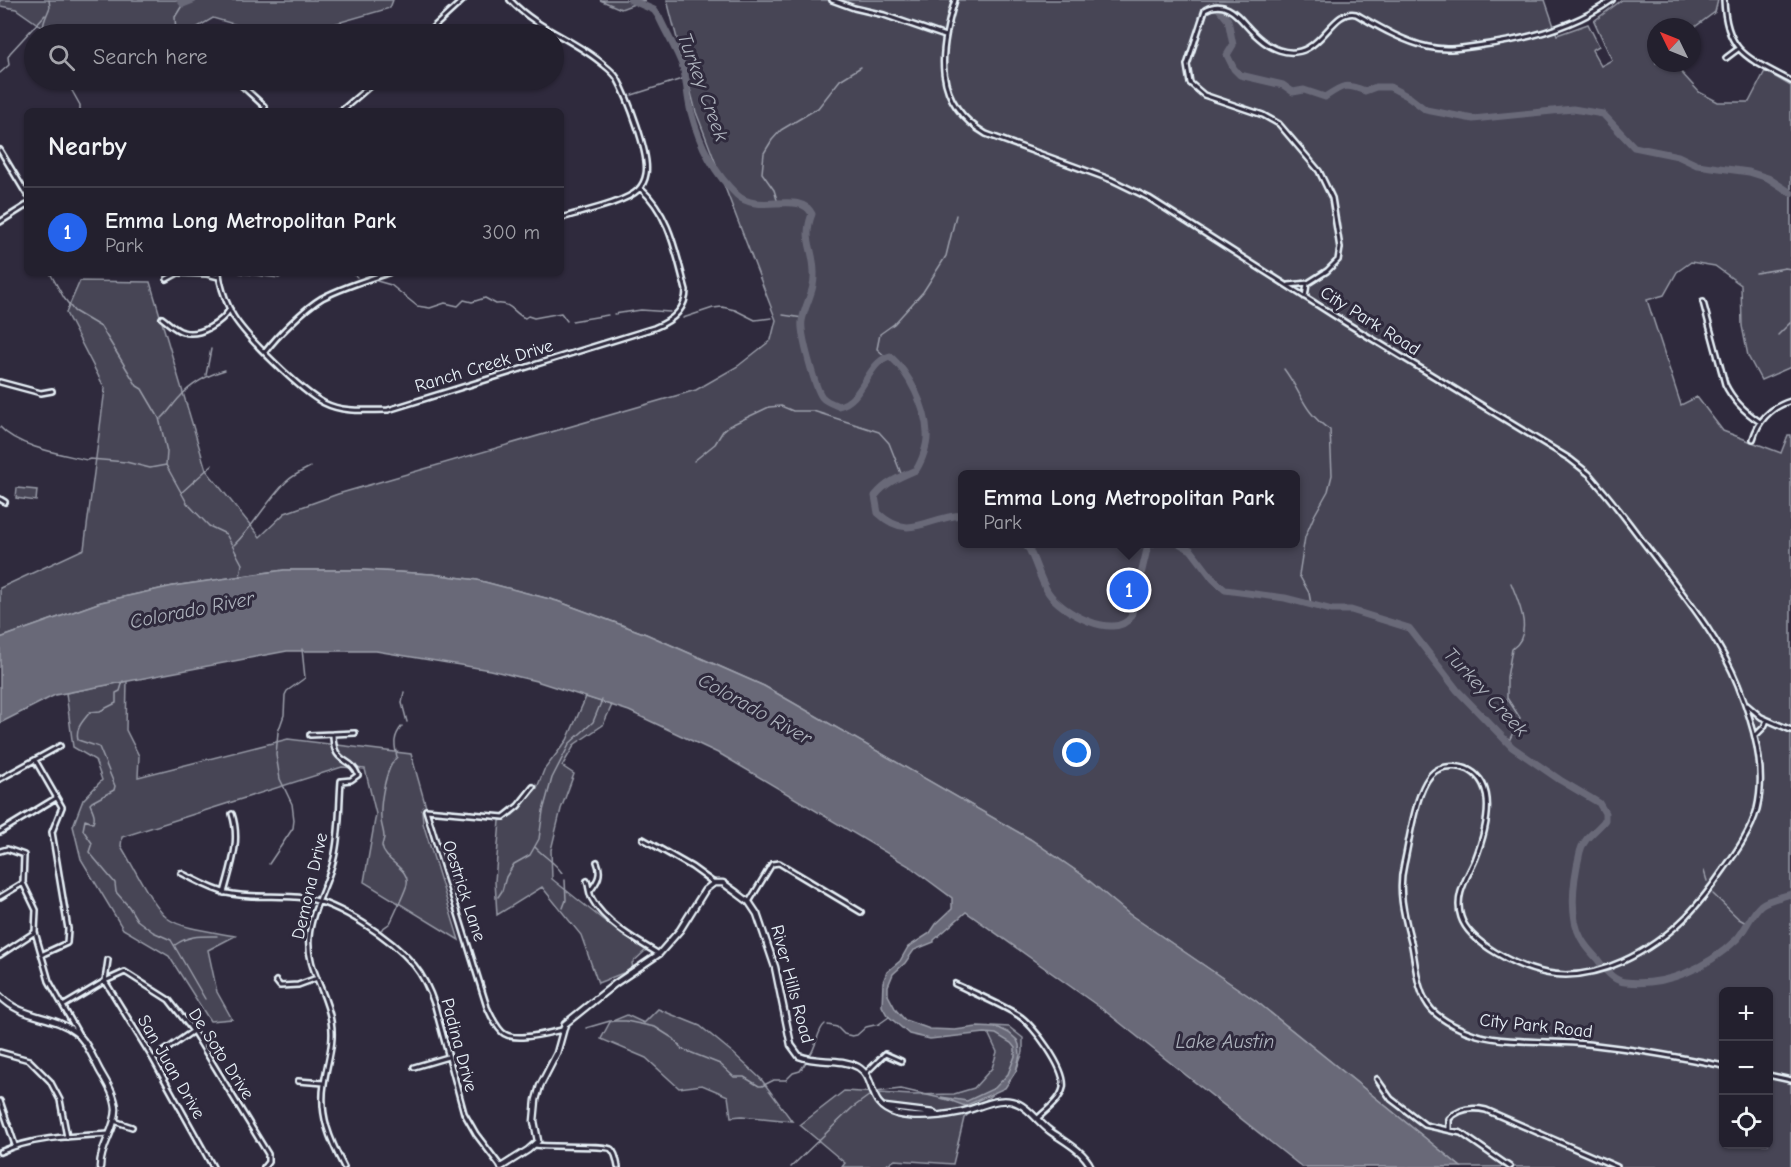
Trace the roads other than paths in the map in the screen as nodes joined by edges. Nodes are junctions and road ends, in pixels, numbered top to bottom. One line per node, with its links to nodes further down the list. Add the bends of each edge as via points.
1 (463, 0): 9 (street)
2 (510, 0): 10 (street)
3 (832, 0): 11 (street)
4 (955, 0): 11 (street, City Park Road)
5 (1612, 0): 8 (street, via 1562,27 1533,36 1449,49 1411,42 1348,13 1338,18 1312,46 1292,52 1277,50 1264,42)
6 (1724, 0): 13 (street, via 1728,32)
7 (1219, 1): 30 (street, via 1205,10 1187,65 1188,78 1204,95 1278,124 1323,177 1336,215 1340,253 1335,264)
8 (1230, 4)
9 (437, 24)
10 (537, 24)
11 (945, 36): 31 (street, City Park Road, via 944,71 949,94 962,115 978,129 1137,191)
12 (564, 40): 21 (street, via 603,64 617,78 642,141 646,175)
13 (1738, 49): 14 (street); 15 (street)
14 (1726, 58)
15 (1791, 81)
16 (247, 90): 18 (street)
17 (365, 90): 19 (street)
18 (265, 108)
19 (344, 108)
20 (0, 150): 22 (street)
21 (640, 188): 24 (street, via 622,200); 36 (street, Ranch Creek Drive, via 663,214 686,290 684,306 665,324 388,410 345,410 325,403 304,390)
22 (24, 190)
23 (24, 207): 25 (street)
24 (564, 217)
25 (0, 222)
26 (173, 276): 29 (street)
27 (219, 276): 34 (street, Ranch Creek Drive)
28 (378, 276): 36 (street, via 320,299 275,338)
29 (167, 279)
30 (1308, 283): 31 (street); 32 (street)
31 (1287, 286): 32 (street, City Park Road)
32 (1305, 297): 44 (street, City Park Road, via 1589,474 1716,639)
33 (1703, 302): 40 (street, via 1725,384 1740,406)
34 (230, 309): 35 (street, via 213,325 192,333 180,331); 36 (street, Ranch Creek Drive)
35 (162, 318)
36 (265, 352)
37 (0, 382): 38 (street, via 41,393)
38 (52, 391)
39 (1791, 401): 40 (street, via 1771,410)
40 (1760, 422): 41 (street)
41 (1753, 439)
42 (0, 500): 43 (street)
43 (5, 502)
44 (1746, 704): 45 (street); 50 (street, City Park Road)
45 (1767, 720): 46 (street); 50 (street)
46 (1791, 730)
47 (355, 733): 48 (street)
48 (333, 734): 49 (street); 68 (street, Demona Drive, via 337,756 355,768 358,775 341,781 334,857)
49 (310, 735)
50 (1755, 736): 89 (street, City Park Road, via 1760,793 1755,816 1739,847 1685,918 1647,947 1610,967 1549,974 1500,954 1472,936 1459,905 1487,811 1485,788 1475,775 1462,768 1445,767 1430,775 1419,793 1400,884 1421,989 1434,1012 1452,1024 1481,1036 1589,1044)
51 (60, 746): 52 (street)
52 (35, 760): 53 (street); 55 (street)
53 (0, 779)
54 (532, 787): 82 (street, Oestrick Lane, via 504,817 426,810 495,1023 503,1034 519,1037)
55 (57, 798): 57 (street); 72 (street, via 62,807 52,832 67,943)
56 (232, 814): 66 (street, via 237,841)
57 (0, 832)
58 (643, 839): 64 (street, River Hills Road)
59 (0, 851): 63 (street, via 7,849 24,855)
60 (597, 862): 65 (street, via 601,870)
61 (181, 873): 66 (street, Padina Drive)
62 (587, 880): 65 (street)
63 (23, 883): 67 (street); 71 (street, via 36,910)
64 (714, 883): 69 (street, River Hills Road, via 729,887); 73 (street)
65 (590, 891): 73 (street, via 603,912 629,936)
66 (224, 893): 68 (street, Padina Drive)
67 (0, 897)
68 (320, 902): 76 (street, Demona Drive, via 309,938); 86 (street, Padina Drive, via 354,917 414,965 433,998)
69 (749, 902): 70 (street, via 772,864 779,863); 91 (street, River Hills Road, via 758,914 770,950 792,1049 804,1058 843,1062)
70 (861, 912)
71 (35, 932): 72 (street); 74 (street)
72 (42, 954): 81 (street, via 49,981)
73 (659, 954): 82 (street, via 570,1018)
74 (0, 955)
75 (108, 960): 77 (street)
76 (317, 978): 78 (street, via 293,986 280,986); 96 (street, Demona Drive, via 332,1029)
77 (105, 981): 81 (street, De Soto Drive); 83 (street, De Soto Drive, via 125,972 169,1000); 87 (street, San Juan Drive)
78 (276, 981)
79 (955, 984): 98 (street, via 1020,1016 1061,1068 1064,1086 1059,1098)
80 (0, 996): 84 (street, via 16,1009 64,1026)
81 (63, 1006): 84 (street)
82 (562, 1030): 105 (street, via 557,1053 538,1092 534,1122 539,1137)
83 (193, 1031): 87 (street); 109 (street, De Soto Drive, via 268,1154)
84 (81, 1037): 99 (street, via 114,1097)
85 (0, 1052): 103 (street, via 29,1060 50,1082 60,1100)
86 (448, 1057): 90 (street); 111 (street, Padina Drive, via 464,1113)
87 (153, 1059): 108 (street, San Juan Drive)
88 (901, 1061): 91 (street, via 885,1054)
89 (1719, 1065)
90 (414, 1067)
91 (865, 1074): 98 (street, via 883,1107 942,1114 1003,1100 1020,1104)
92 (1773, 1076): 94 (street)
93 (1377, 1078): 101 (street, via 1398,1106 1425,1125)
94 (1791, 1080)
95 (297, 1081): 96 (street)
96 (324, 1083): 110 (street, Demona Drive, via 326,1125)
97 (0, 1101): 104 (street)
98 (1037, 1119): 113 (street, via 1082,1154)
99 (114, 1121): 100 (street); 102 (street)
100 (132, 1127)
101 (1449, 1130): 114 (street, via 1464,1134); 115 (street, via 1449,1119 1457,1112 1486,1110)
102 (108, 1134): 103 (street); 107 (street)
103 (67, 1137): 104 (street)
104 (15, 1145): 106 (street)
105 (535, 1145): 111 (street); 112 (street, via 609,1147)
106 (0, 1152)
107 (100, 1167)
108 (213, 1167)
109 (264, 1167)
110 (344, 1167)
111 (501, 1167)
112 (618, 1167)
113 (1091, 1167)
114 (1510, 1167)
115 (1617, 1167)

